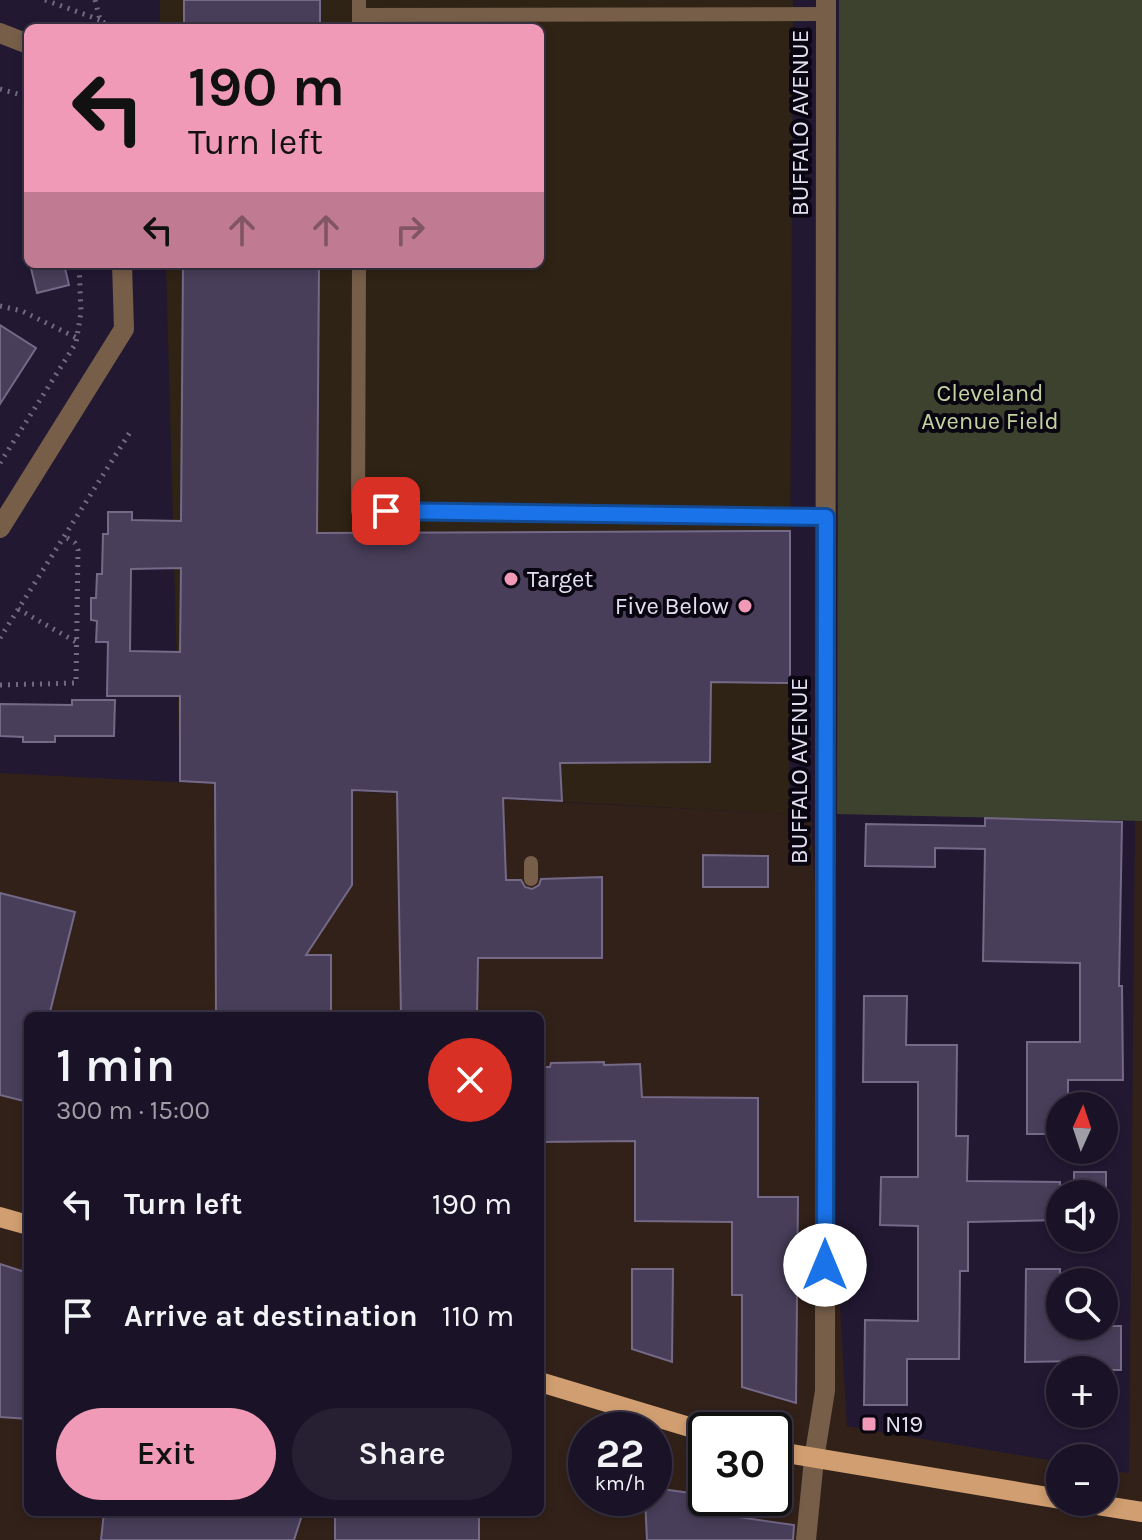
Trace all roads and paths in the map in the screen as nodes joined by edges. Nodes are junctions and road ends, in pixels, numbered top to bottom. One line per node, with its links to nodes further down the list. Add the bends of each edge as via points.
1 (45, 0): 3 (path)
2 (95, 0): 6 (path)
3 (59, 1): 6 (path)
4 (826, 7): 5 (lane); 19 (street, BUFFALO AVENUE)
5 (359, 14)
6 (100, 20): 7 (path)
7 (106, 24)
8 (0, 33): 9 (street)
9 (24, 42)
10 (0, 89): 11 (path)
11 (24, 96)
12 (79, 268): 16 (path)
13 (122, 268): 20 (street, via 124,329)
14 (359, 268): 19 (lane, via 358,511)
15 (0, 306): 16 (path)
16 (77, 338): 18 (path)
17 (132, 429): 21 (path)
18 (0, 463)
19 (826, 517): 33 (street, BUFFALO AVENUE, via 825,1391)
20 (0, 528)
21 (64, 536): 22 (path); 24 (path, via 78,550)
22 (18, 609): 23 (path); 24 (path)
23 (0, 638)
24 (78, 643): 25 (path, via 76,683)
25 (0, 685)
26 (531, 863): 27 (lane)
27 (531, 879)
28 (0, 1217): 29 (main road)
29 (24, 1224)
30 (544, 1383): 31 (main road)
31 (688, 1427)
32 (792, 1455): 33 (main road)
33 (814, 1459): 34 (main road); 37 (street, BUFFALO AVENUE)
34 (1046, 1497)
35 (1118, 1508): 36 (main road)
36 (1142, 1512)
37 (806, 1540)

